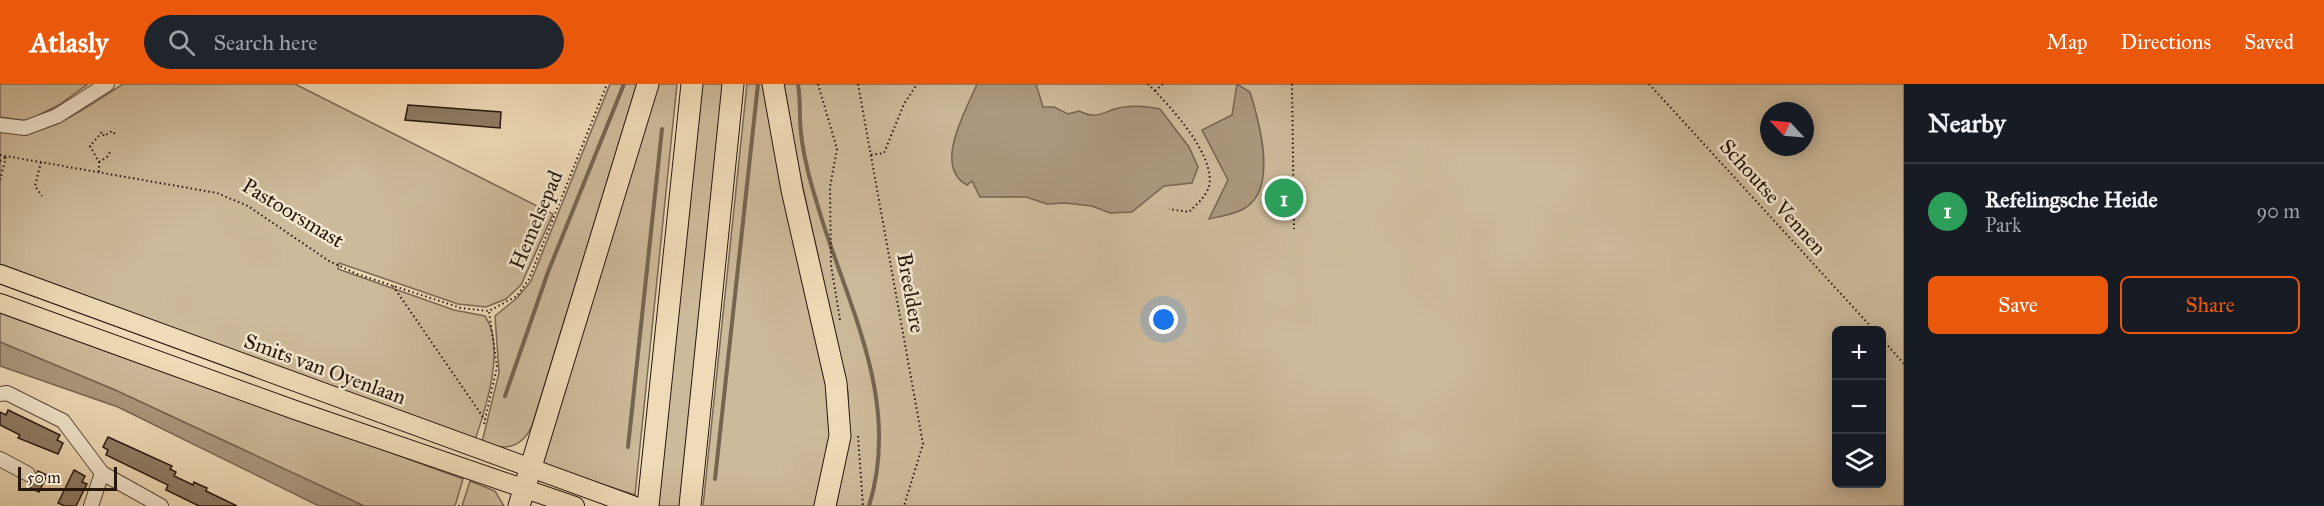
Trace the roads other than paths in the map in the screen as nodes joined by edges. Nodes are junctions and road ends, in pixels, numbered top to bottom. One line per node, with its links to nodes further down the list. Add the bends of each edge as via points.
1 (107, 84): 6 (street, via 57,116 25,128)
2 (648, 84): 11 (highway)
3 (692, 84): 19 (highway)
4 (733, 84): 20 (highway)
5 (773, 84): 21 (highway, via 792,190 836,383 840,436)
6 (0, 125)
7 (0, 274): 11 (main road, Smits van Oyenlaan)
8 (0, 303): 14 (main road)
9 (0, 394): 12 (street, via 6,393 63,421)
10 (0, 459): 13 (street)
11 (531, 468): 14 (highway); 18 (main road, Smits van Oyenlaan)
12 (102, 473): 15 (street); 16 (street)
13 (28, 474)
14 (522, 497): 17 (main road)
15 (91, 506)
16 (161, 506)
17 (575, 506)
18 (635, 506)
19 (648, 506)
20 (690, 506)
21 (825, 506)

